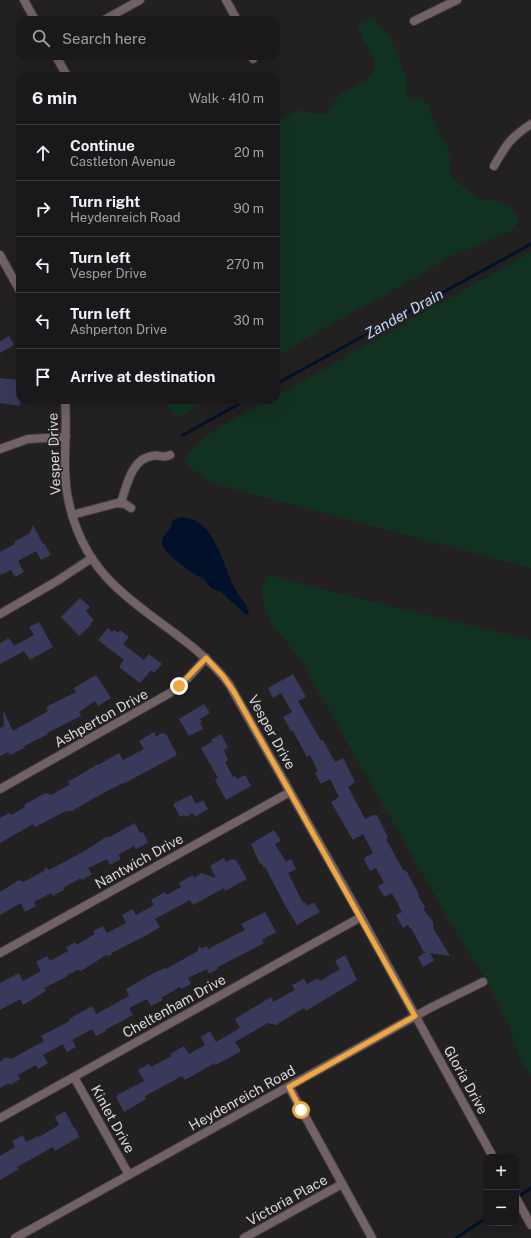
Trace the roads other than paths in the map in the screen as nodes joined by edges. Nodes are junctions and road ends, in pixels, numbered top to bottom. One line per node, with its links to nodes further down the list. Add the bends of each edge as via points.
1 (24, 0): 5 (street)
2 (140, 0): 6 (street)
3 (226, 0): 7 (street)
4 (457, 0): 8 (street)
5 (33, 16)
6 (111, 16)
7 (235, 16)
8 (414, 21)
9 (58, 60): 10 (street)
10 (65, 72)
11 (531, 124): 12 (street, via 513,137)
12 (494, 166)
13 (0, 255): 14 (street)
14 (16, 284)
15 (65, 404): 16 (street, Vesper Drive)
16 (66, 437): 17 (street, via 28,439); 21 (street, Vesper Drive, via 65,477)
17 (0, 449)
18 (170, 455): 19 (street, via 165,458 155,455 142,460 132,471)
19 (121, 502): 20 (street); 21 (street)
20 (131, 508)
21 (72, 515): 22 (street, Vesper Drive)
22 (92, 558): 23 (street); 24 (street, Vesper Drive, via 124,594)
23 (0, 614)
24 (206, 658): 25 (street, Ashperton Drive, via 184,682 164,697); 26 (street, Vesper Drive, via 234,692)
25 (0, 789)
26 (290, 792): 27 (street, Vesper Drive); 28 (street, Nantwich Drive)
27 (361, 917): 30 (street, Vesper Drive); 31 (street, Cheltenham Drive)
28 (0, 954)
29 (483, 982): 30 (street, Heydenreich Road)
30 (415, 1016): 32 (street, Heydenreich Road); 34 (street, Gloria Drive)
31 (74, 1077): 33 (street, Cheltenham Drive); 35 (street, Kinlet Drive)
32 (289, 1087): 35 (street, Heydenreich Road); 36 (street)
33 (0, 1118)
34 (491, 1154)
35 (129, 1175): 39 (street, Heydenreich Road)
36 (342, 1184): 40 (street, Victoria Place); 41 (street)
37 (519, 1203): 38 (street)
38 (531, 1225)
39 (15, 1238)
40 (244, 1238)
41 (372, 1238)

